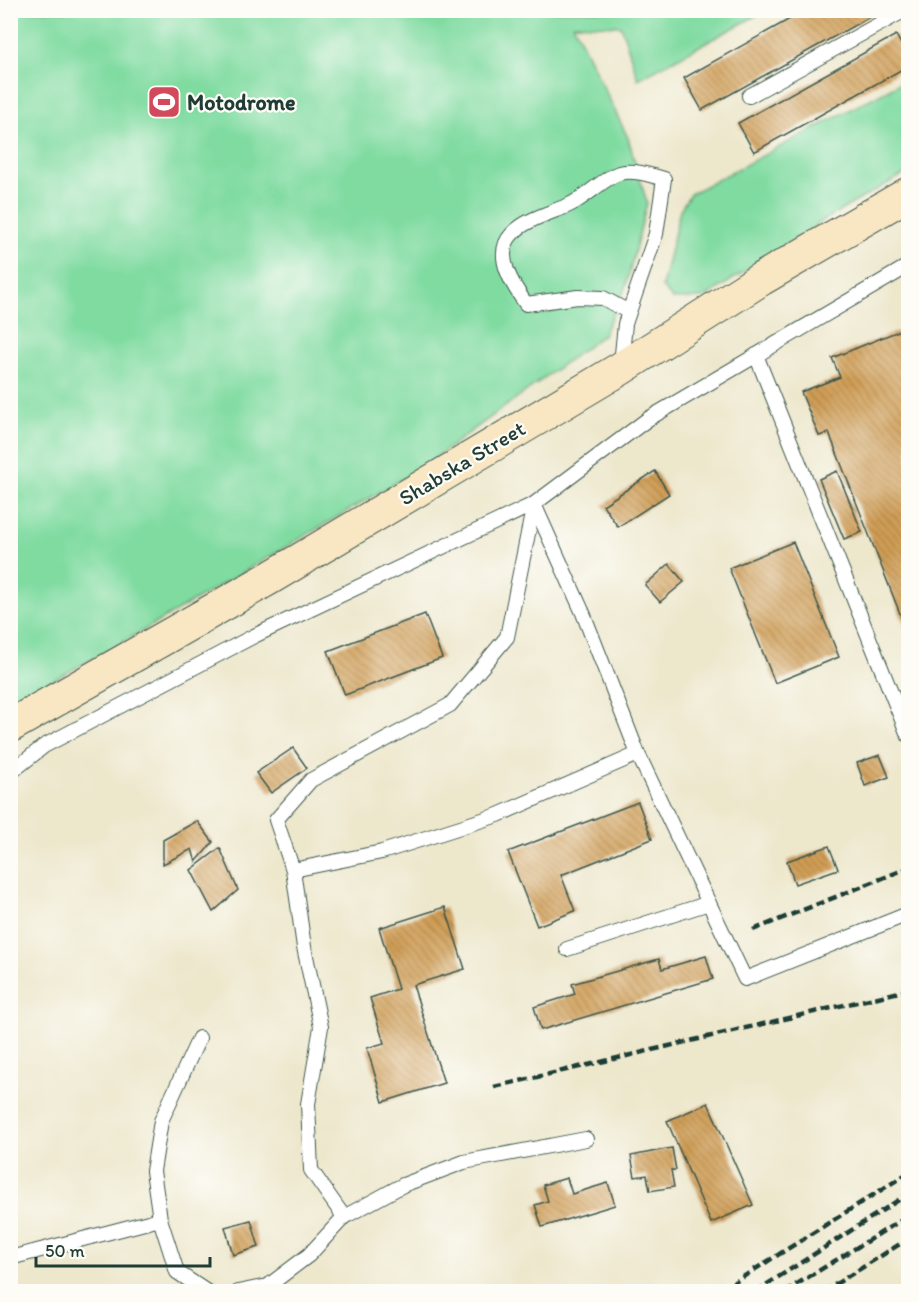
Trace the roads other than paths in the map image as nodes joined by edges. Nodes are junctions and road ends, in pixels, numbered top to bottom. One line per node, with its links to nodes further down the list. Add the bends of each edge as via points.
1 (905, 10): 2 (lane)
2 (749, 96)
3 (909, 194): 7 (street, Shabska Street, via 761,279)
4 (909, 266): 6 (lane)
5 (629, 312): 5 (lane, via 603,298 526,304 508,279 505,252 511,234 538,217 571,205 619,173 642,173 664,179 656,234); 7 (lane)
6 (756, 355): 8 (lane, via 648,419); 10 (lane)
7 (620, 369): 9 (street, Shabska Street, via 268,579)
8 (534, 504): 11 (lane, via 583,613); 12 (lane, via 244,642 44,746); 13 (lane, via 507,636 450,705 311,780 276,820)
9 (10, 726)
10 (909, 735)
11 (638, 754): 13 (lane, via 498,815 382,852); 14 (lane)
12 (10, 773)
13 (293, 870): 19 (lane, via 321,1027 308,1104 310,1170)
14 (709, 903): 15 (lane, via 746,980); 16 (lane)
15 (909, 914)
16 (567, 949)
17 (199, 1038): 20 (lane, via 161,1121 153,1171)
18 (586, 1138): 19 (lane, via 464,1162 403,1185)
19 (344, 1217): 23 (lane, via 309,1255 268,1286)
20 (160, 1219): 21 (lane); 22 (lane, via 177,1272)
21 (10, 1258)
22 (207, 1292)
23 (238, 1292)

